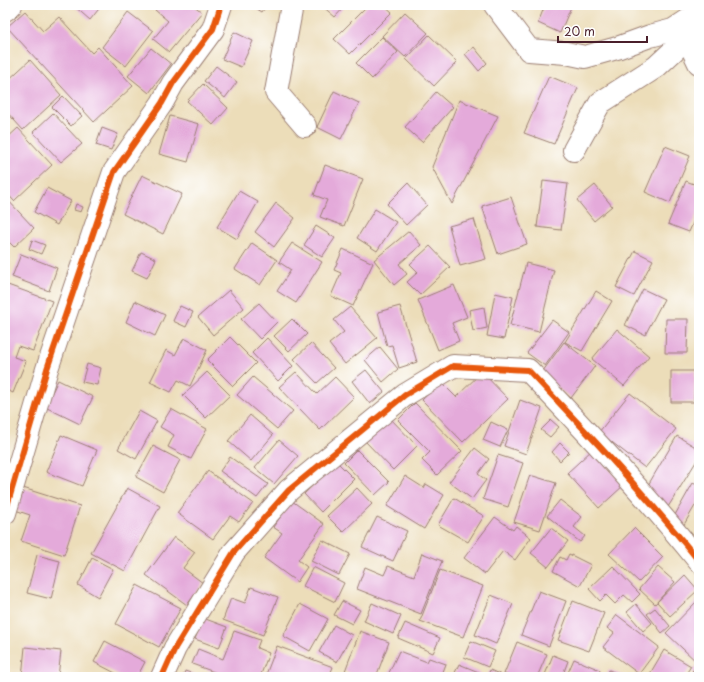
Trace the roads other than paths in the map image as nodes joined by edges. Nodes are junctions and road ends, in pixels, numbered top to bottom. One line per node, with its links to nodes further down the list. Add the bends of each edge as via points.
1 (11, 5): 5 (street)
2 (221, 5): 11 (street, via 213,30 173,83 114,172 47,369)
3 (292, 5): 9 (street, via 276,92)
4 (495, 5): 6 (street, via 529,50 585,57 673,30)
5 (5, 10)
6 (699, 14)
7 (693, 33): 8 (street); 10 (street, via 656,67 600,103)
8 (699, 63)
9 (305, 126)
10 (574, 150)
11 (5, 513)
12 (699, 561): 13 (street, via 592,437 528,370 453,366 404,395 289,490 234,552 175,648)
13 (162, 677)

